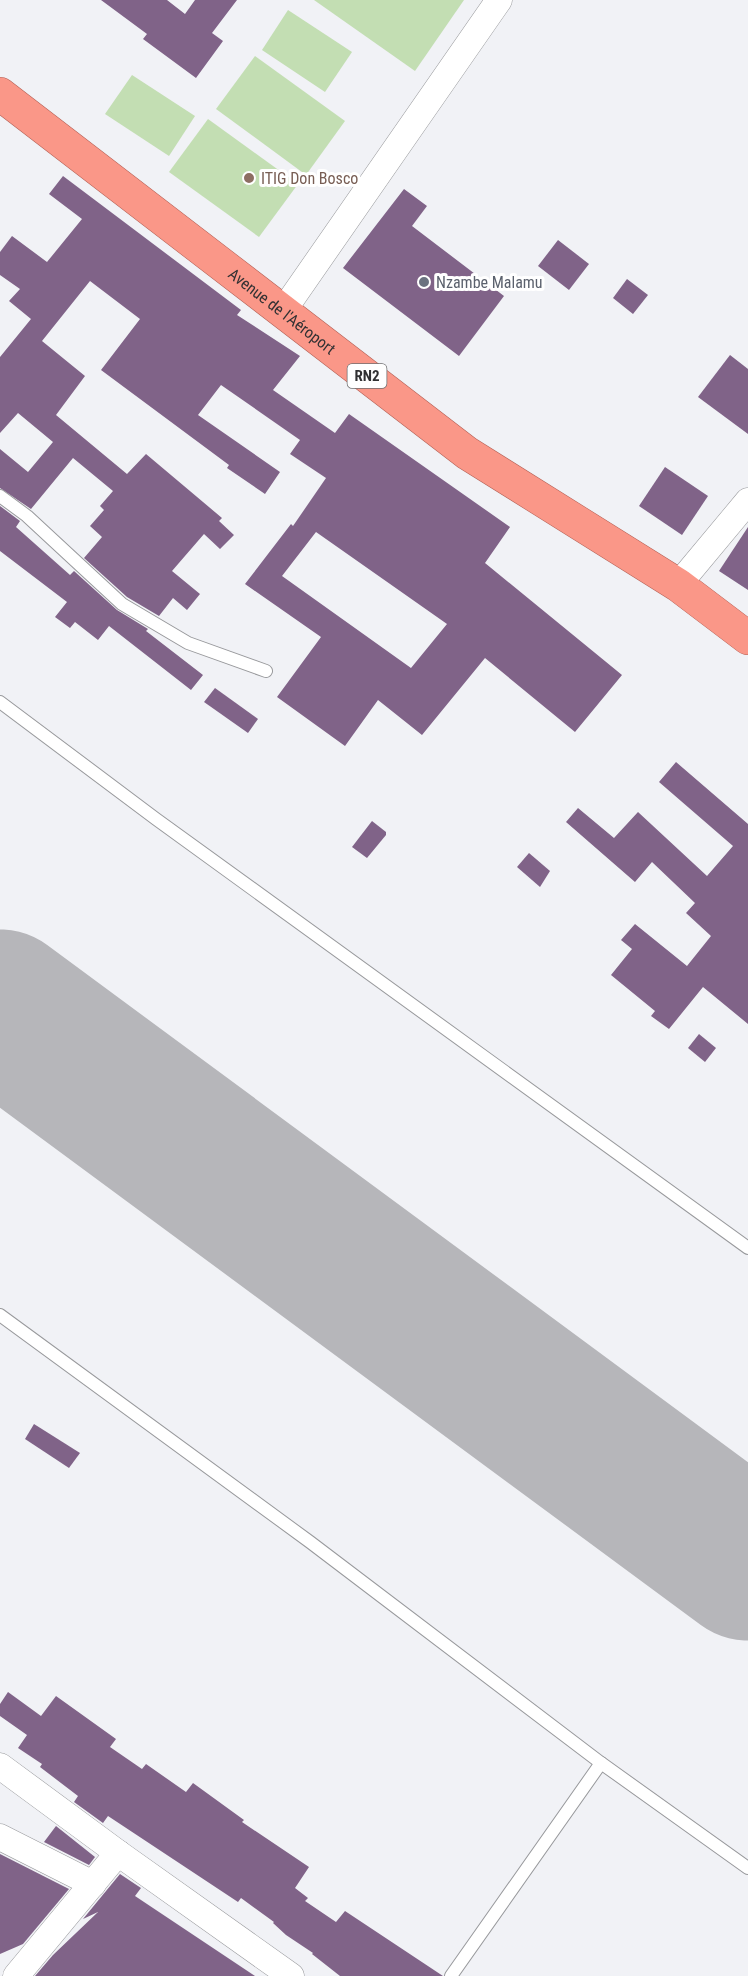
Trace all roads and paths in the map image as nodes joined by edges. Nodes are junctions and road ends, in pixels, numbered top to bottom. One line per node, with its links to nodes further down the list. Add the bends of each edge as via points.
1 (499, 0): 3 (street)
2 (0, 94): 3 (highway, Avenue de l'Aéroport / RN2)
3 (283, 311): 6 (highway, Avenue de l'Aéroport / RN2, via 467,453)
4 (0, 496): 8 (lane, via 122,604 188,643)
5 (748, 501): 6 (street)
6 (678, 585): 7 (highway, Avenue de l'Aéroport / RN2)
7 (748, 638)
8 (266, 671)
9 (0, 702): 10 (lane)
10 (748, 1248)
11 (0, 1315): 12 (lane, via 310,1542)
12 (601, 1763): 16 (lane); 20 (lane)
13 (0, 1766): 15 (street)
14 (0, 1837): 17 (street)
15 (118, 1853): 17 (street); 19 (street)
16 (748, 1868)
17 (93, 1884): 18 (street)
18 (16, 1976)
19 (291, 1976)
20 (451, 1976)

